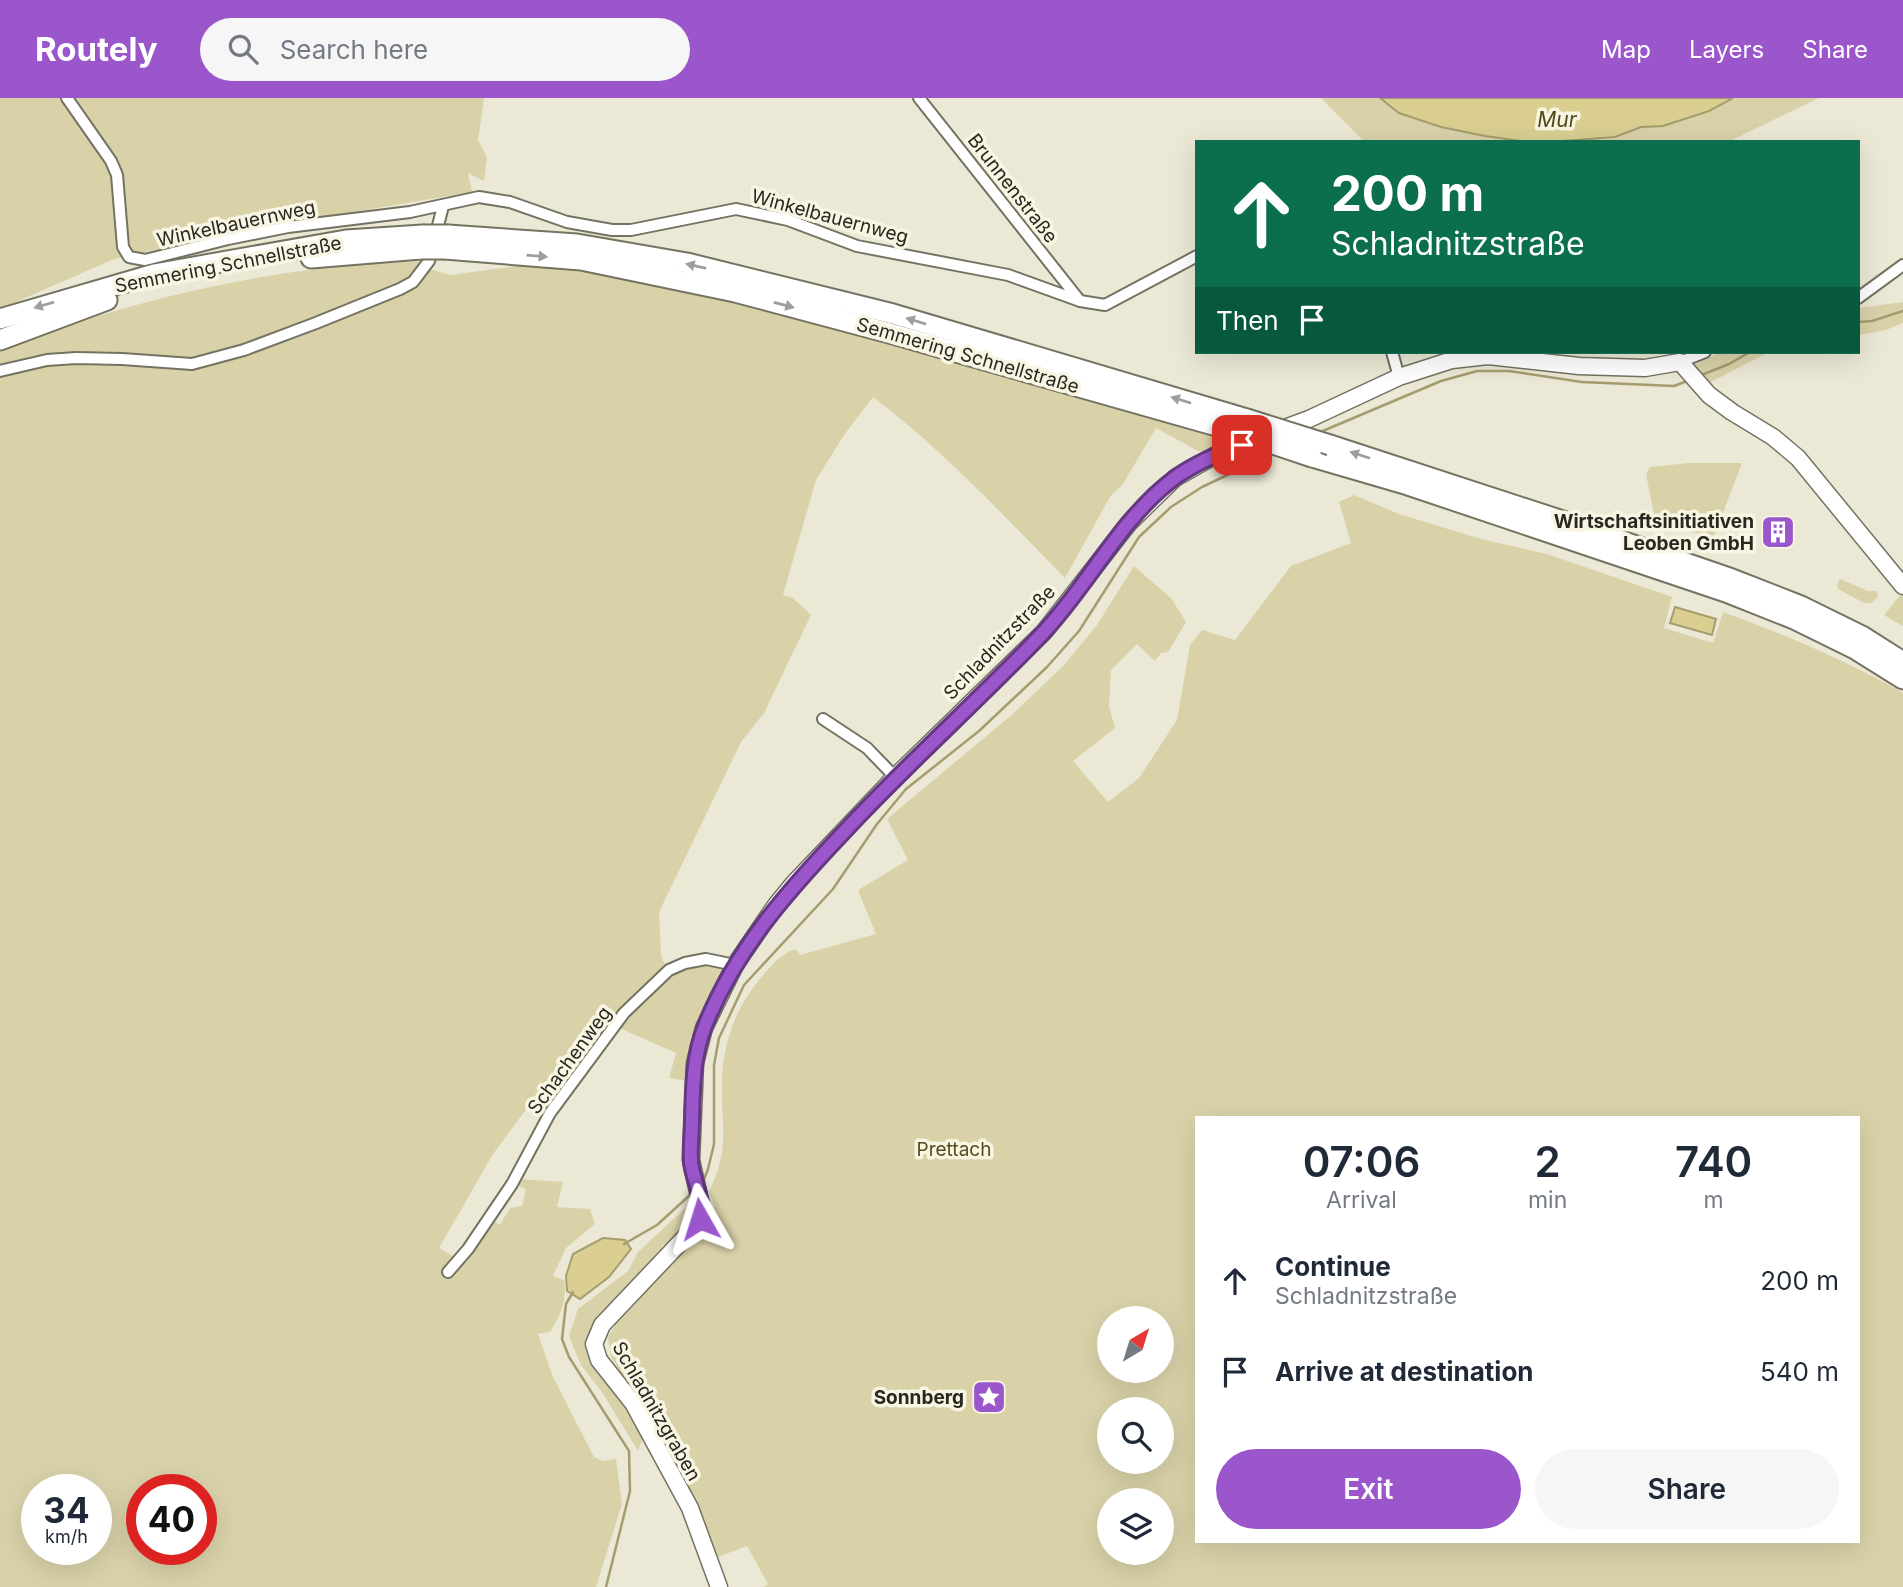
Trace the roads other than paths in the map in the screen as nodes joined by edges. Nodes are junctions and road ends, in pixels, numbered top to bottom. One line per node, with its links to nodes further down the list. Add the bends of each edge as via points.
1 (67, 98): 3 (street, Winkelbauernweg, via 111,161 120,191 123,247 129,257 138,260 288,227)
2 (919, 98): 8 (street, Brunnenstraße)
3 (443, 206): 8 (street, Winkelbauernweg, via 494,198 567,222 612,230 736,209 788,219 857,246 1008,275); 14 (street, via 429,261 413,282 244,350 192,364 76,358)
4 (422, 242): 9 (highway, Semmering Schnellstraße, one-way to 9, via 346,240 154,274); 10 (highway, Semmering Schnellstraße, via 155,286); 16 (highway, Semmering Schnellstraße, bridge, via 581,260 735,292)
5 (1195, 257): 8 (street, Winkelbauernweg, via 1105,305)
6 (1903, 265): 7 (street)
7 (1860, 297)
8 (1080, 301)
9 (0, 319)
10 (0, 340)
11 (1393, 354): 15 (street)
12 (1702, 354): 13 (street, Schladnitzstraße)
13 (1683, 366): 15 (street, Schladnitzstraße, via 1579,366 1480,356 1435,364); 17 (street, via 1732,412 1798,458)
14 (0, 371)
15 (1399, 377): 21 (street, Schladnitzstraße, via 1309,419 1221,452 1175,478 1129,523 1044,632)
16 (1239, 425): 18 (highway, Semmering Schnellstraße, one-way to 16, bridge, via 1862,636 1743,583 1330,445); 19 (highway, Semmering Schnellstraße, bridge, via 1312,457 1726,592 1794,619)
17 (1903, 586)
18 (1903, 662)
19 (1903, 679)
20 (823, 719): 21 (street, via 867,748)
21 (895, 777): 22 (street, Schladnitzstraße, via 794,883)
22 (735, 965): 23 (street, Schachenweg, via 706,959 685,963 669,970 624,1013 550,1113 512,1184); 24 (street, Schladnitzgraben, via 704,1028 695,1063 691,1160 701,1202 700,1219 610,1315 594,1344 599,1360 633,1403 690,1508)
23 (448, 1272)
24 (719, 1587)

